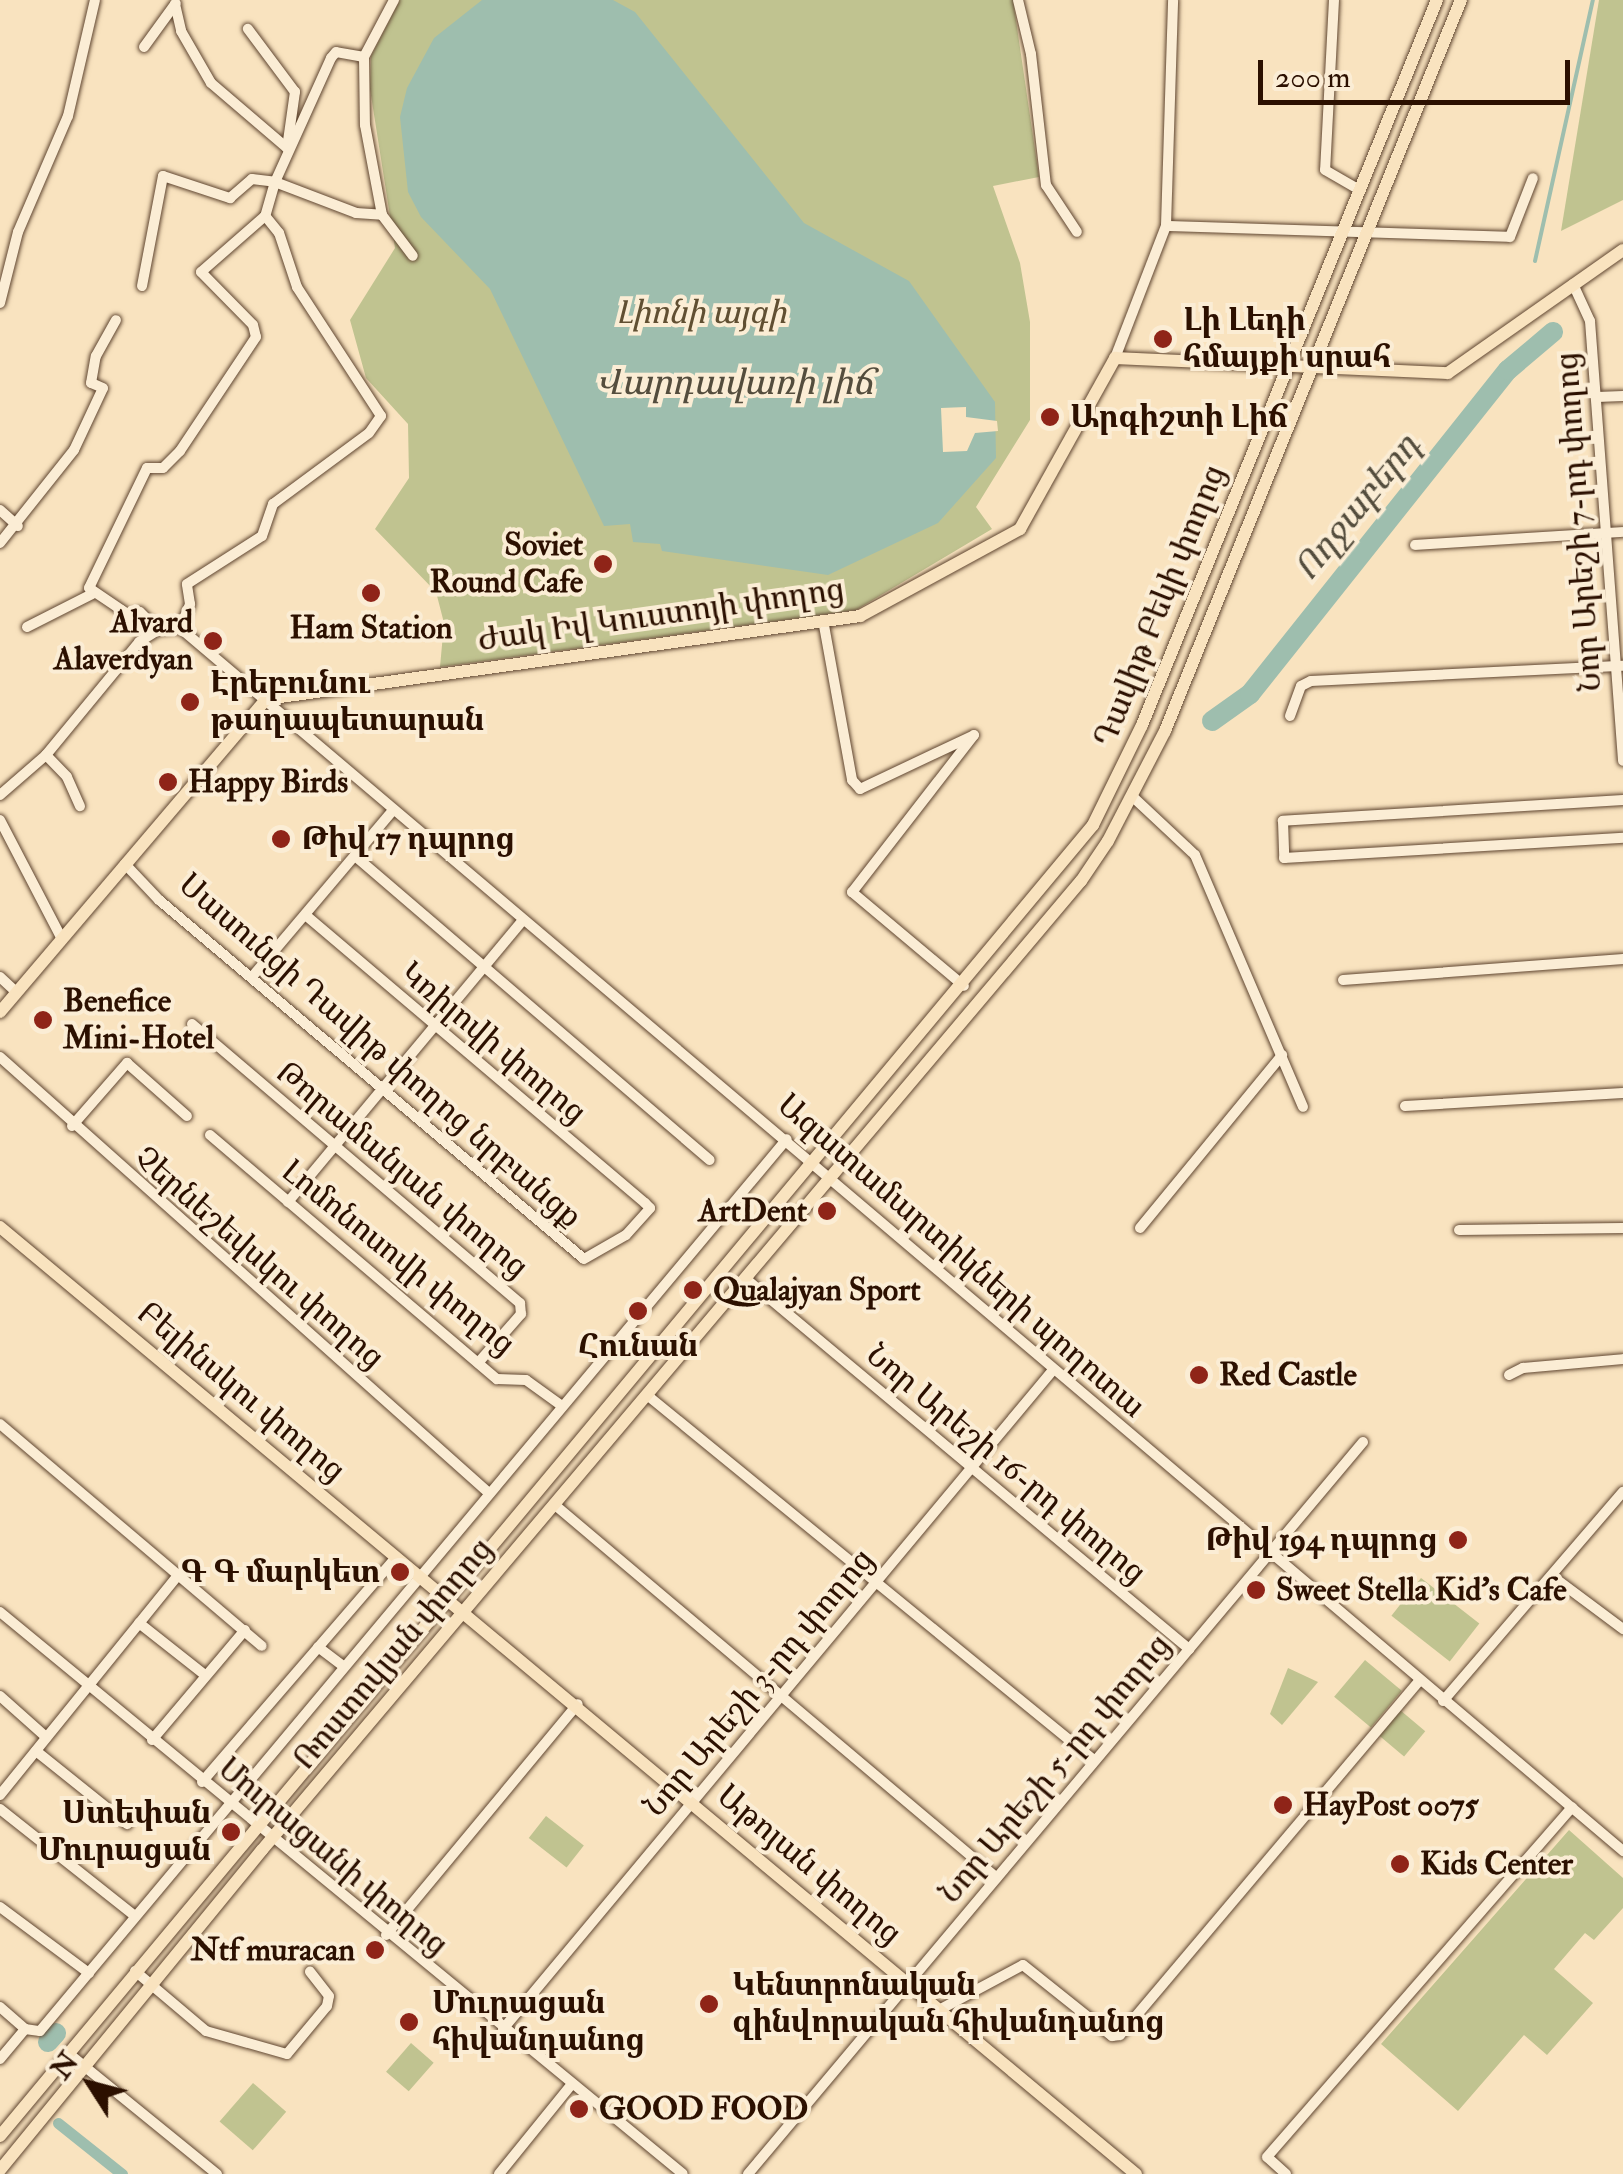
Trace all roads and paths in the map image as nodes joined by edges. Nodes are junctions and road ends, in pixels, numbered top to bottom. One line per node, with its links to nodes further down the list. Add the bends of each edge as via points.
1 (95, 0): 28 (street, via 68,116 18,232)
2 (394, 0): 11 (street)
3 (1018, 0): 20 (street, via 1046,185)
4 (1173, 0): 18 (street)
5 (1334, 0): 15 (street, via 1325,170)
6 (1437, 0): 15 (main road, Դավիթ Բեկի փողոց)
7 (1461, 0): 21 (main road, Դավիթ Բեկի փողոց)
8 (176, 2): 10 (street); 12 (street, via 181,30 211,82)
9 (248, 29): 12 (street, via 296,92)
10 (144, 47)
11 (364, 58): 12 (street, via 336,52); 17 (street, via 365,125)
12 (287, 148): 14 (street)
13 (1533, 178): 21 (street, via 1510,237)
14 (275, 182): 16 (street); 17 (street); 27 (street, via 252,179 230,198 163,176)
15 (1359, 190): 19 (main road, Դավիթ Բեկի փողոց)
16 (265, 216): 41 (street, via 201,272 253,325 256,337 180,451 163,468 147,468 104,548); 44 (street, via 279,233 297,288 381,416 369,433 273,504 262,536 187,584 190,604)
17 (384, 217): 23 (street)
18 (1166, 226): 19 (street); 30 (street)
19 (1343, 230): 21 (street); 31 (main road, Դավիթ Բեկի փողոց)
20 (1077, 232)
21 (1368, 232): 32 (main road, Դավիթ Բեկի փողոց)
22 (1623, 250): 25 (main road)
23 (413, 256)
24 (1623, 260): 25 (main road)
25 (1606, 262): 26 (main road)
26 (1573, 284): 32 (main road, via 1448,373); 34 (street, Նոր Արեշի 7-րդ փողոց, via 1587,306)
27 (142, 286)
28 (0, 303)
29 (116, 320): 36 (street, via 96,356 91,383 103,388 74,450)
30 (1115, 358): 31 (main road); 42 (main road, Ժակ Իվ Կուստոյի փողոց, via 1020,529 860,616)
31 (1288, 365): 32 (main road); 68 (main road, Դավիթ Բեկի փողոց, via 1116,782 1064,866)
32 (1313, 367): 52 (main road, Դավիթ Բեկի փողոց)
33 (1623, 396): 34 (street)
34 (1597, 397): 38 (street, Նոր Արեշի 7-րդ փողոց)
35 (0, 510): 36 (street)
36 (18, 526): 39 (street)
37 (1623, 532): 38 (street)
38 (1603, 533): 40 (street); 46 (street, Նոր Արեշի 7-րդ փողոց)
39 (0, 544)
40 (1415, 546)
41 (92, 594): 43 (street); 45 (street, via 129,615 140,612)
42 (824, 620): 47 (main road, Ժակ Իվ Կուստոյի փողոց, via 317,697); 68 (street, via 852,780 860,789 974,734 852,892)
43 (27, 627)
44 (180, 628): 45 (street); 47 (street, Ազատամարտիկների պողոտա)
45 (158, 630): 49 (street, via 140,642)
46 (1619, 666): 48 (street, via 1311,681 1301,686); 50 (street, Նոր Արեշի 7-րդ փողոց)
47 (274, 698): 55 (street, Ազատամարտիկների պողոտա); 59 (main road)
48 (1290, 716)
49 (46, 755): 51 (street); 54 (street, via 67,777)
50 (1623, 761)
51 (0, 795)
52 (1133, 797): 73 (street, Դավիթ Բեկի փողոց, via 1195,854); 86 (main road, Դավիթ Բեկի փողոց, via 1081,882)
53 (1623, 800): 57 (street, via 1283,822 1284,858)
54 (80, 806)
55 (393, 810): 58 (street); 61 (street, Ազատամարտիկների պողոտա)
56 (0, 820): 62 (street)
57 (1623, 838)
58 (354, 856): 60 (street); 64 (street)
59 (125, 864): 62 (main road); 65 (street, Սասունցի Դավիթ փողոց նրբանցք)
60 (306, 914): 65 (street); 72 (street, Կռիլովի փողոց)
61 (523, 920): 64 (street); 82 (street, Ազատամարտիկների պողոտա)
62 (62, 938): 69 (main road)
63 (1623, 959): 67 (street)
64 (484, 966): 72 (street); 84 (street)
65 (252, 976): 75 (street, Սասունցի Դավիթ փողոց նրբանցք)
66 (0, 978): 69 (street)
67 (1343, 980)
68 (964, 986): 85 (main road, Դավիթ Բեկի փողոց)
69 (17, 992): 70 (main road)
70 (0, 1012)
71 (192, 1024): 83 (street, Թորամանյան փողոց)
72 (434, 1028): 75 (street); 88 (street, Կռիլովի փողոց)
73 (1282, 1055): 78 (street, Դավիթ Բեկի փողոց); 90 (street)
74 (0, 1058): 80 (street, Չերնեշեվսկու փողոց)
75 (383, 1088): 83 (street); 88 (street, Սասունցի Դավիթ փողոց նրբանցք, via 584,1259 602,1254)
76 (1623, 1094): 77 (street)
77 (1405, 1106)
78 (1303, 1107)
79 (187, 1116): 80 (street, via 128,1063)
80 (72, 1126): 104 (street, Չերնեշեվսկու փողոց)
81 (210, 1135): 87 (street, Լոմոնոսովի փողոց)
82 (787, 1138): 85 (street, Ազատամարտիկների պողոտա); 99 (street)
83 (335, 1145): 87 (street); 95 (street, Թորամանյան փողոց, via 524,1308)
84 (710, 1160)
85 (814, 1162): 86 (street, Ազատամարտիկների պողոտա); 112 (main road, Ռոստովյան փողոց)
86 (830, 1176): 93 (main road, Ռոստովյան փողոց); 96 (street, Ազատամարտիկների պողոտա)
87 (288, 1202): 95 (street, Լոմոնոսովի փողոց)
88 (650, 1208)
89 (0, 1226): 107 (main road, Բելինսկու փողոց)
90 (1140, 1228)
91 (1623, 1228): 92 (street)
92 (1459, 1230)
93 (746, 1278): 98 (main road, Ռոստովյան փողոց); 102 (street, Նոր Արեշի 16-րդ փողոց)
94 (1623, 1359): 97 (street)
95 (478, 1364): 99 (street, Լոմոնոսովի փողոց, via 497,1379 536,1384)
96 (1053, 1370): 102 (street, Նոր Արեշի 3-րդ փողոց); 106 (street, Ազատամարտիկների պողոտա)
97 (1509, 1375)
98 (648, 1395): 105 (main road, Ռոստովյան փողոց); 111 (street)
99 (562, 1406): 104 (street)
100 (0, 1424): 108 (street)
101 (1363, 1442): 106 (street, Նոր Արեշի 5-րդ փողոց)
102 (970, 1468): 111 (street, Նոր Արեշի 3-րդ փողոց); 120 (street, Նոր Արեշի 16-րդ փողոց)
103 (1623, 1492): 110 (street)
104 (489, 1493): 109 (street)
105 (554, 1505): 114 (main road, Ռոստովյան փողոց); 126 (street)
106 (1269, 1554): 120 (street, Նոր Արեշի 5-րդ փողոց); 123 (street, Ազատամարտիկների պողոտա)
107 (396, 1557): 109 (main road, Բելինսկու փողոց); 119 (street)
108 (179, 1574): 115 (street); 117 (street)
109 (419, 1576): 112 (main road, Բելինսկու փողոց); 121 (street)
110 (1552, 1576): 116 (street); 127 (street)
111 (876, 1582): 126 (street, Նոր Արեշի 3-րդ փողոց); 132 (street)
112 (447, 1599): 114 (main road, Աթոյան փողոց); 140 (main road, Ռոստովյան փողոց)
113 (0, 1612): 124 (street, Մուրացանի փողոց)
114 (464, 1614): 128 (main road, Աթոյան փողոց); 141 (main road, Ռոստովյան փողոց)
115 (139, 1624): 122 (street); 124 (street)
116 (1623, 1629)
117 (245, 1630): 118 (street); 122 (street)
118 (262, 1646)
119 (318, 1647): 121 (street); 133 (street)
120 (1189, 1649): 132 (street, Նոր Արեշի 5-րդ փողոց)
121 (343, 1666): 135 (street)
122 (206, 1676): 130 (street)
123 (1418, 1682): 127 (street, Ազատամարտիկների պողոտա); 153 (street, via 1120,2035 1112,2036 1023,1965)
124 (88, 1686): 129 (street); 130 (street, Մուրացանի փողոց)
125 (0, 1696): 129 (street)
126 (780, 1697): 136 (street, Նոր Արեշի 3-րդ փողոց); 143 (street)
127 (1442, 1701): 137 (street, Ազատամարտիկների պողոտա)
128 (578, 1704): 136 (main road, Աթոյան փողոց); 146 (street)
129 (46, 1738): 131 (street)
130 (152, 1740): 133 (street, Մուրացանի փողոց)
131 (36, 1750): 134 (street); 139 (street)
132 (1095, 1761): 143 (street, Նոր Արեշի 5-րդ փողոց)
133 (202, 1782): 135 (street, Մուրացանի փողոց)
134 (0, 1795)
135 (228, 1802): 140 (street, Մուրացանի փողոց); 145 (street)
136 (694, 1803): 151 (main road, Աթոյան փողոց); 154 (street, Նոր Արեշի 3-րդ փողոց)
137 (1572, 1807): 142 (street, Ազատամարտիկների պողոտա); 167 (street, via 1266,2157)
138 (0, 1808): 145 (street)
139 (127, 1824)
140 (256, 1825): 141 (street, Մուրացանի փողոց); 147 (main road, Ռոստովյան փողոց)
141 (272, 1838): 146 (street, Մուրացանի փողոց); 150 (main road, Ռոստովյան փողոց)
142 (1623, 1851)
143 (997, 1878): 151 (street, Նոր Արեշի 5-րդ փողոց)
144 (0, 1907): 149 (street)
145 (135, 1916): 149 (street)
146 (386, 1935): 154 (street, Մուրացանի փողոց)
147 (135, 1971): 150 (street); 156 (main road, Ռոստովյան փողոց)
148 (310, 1972): 150 (street, via 329,1996 328,2006 287,2054 206,2032)
149 (89, 1973): 155 (street, via 40,2031)
150 (151, 1984): 158 (main road, Ռոստովյան փողոց)
151 (907, 1985): 153 (main road, Աթոյան փողոց); 165 (street, Նոր Արեշի 5-րդ փողոց)
152 (0, 2007): 155 (street)
153 (939, 2010): 166 (main road, Աթոյան փողոց)
154 (503, 2028): 159 (street, Մուրացանի փողոց)
155 (25, 2029): 157 (street)
156 (68, 2053): 158 (street); 160 (main road, Ռոստովյան փողոց)
157 (0, 2059)
158 (84, 2066): 161 (main road, Ռոստովյան փողոց); 162 (street)
159 (572, 2084): 163 (street); 164 (street, Մուրացանի փողոց)
160 (0, 2136)
161 (0, 2170)
162 (217, 2174)
163 (500, 2174)
164 (683, 2174)
165 (748, 2174)
166 (1136, 2174)
167 (1286, 2174)

